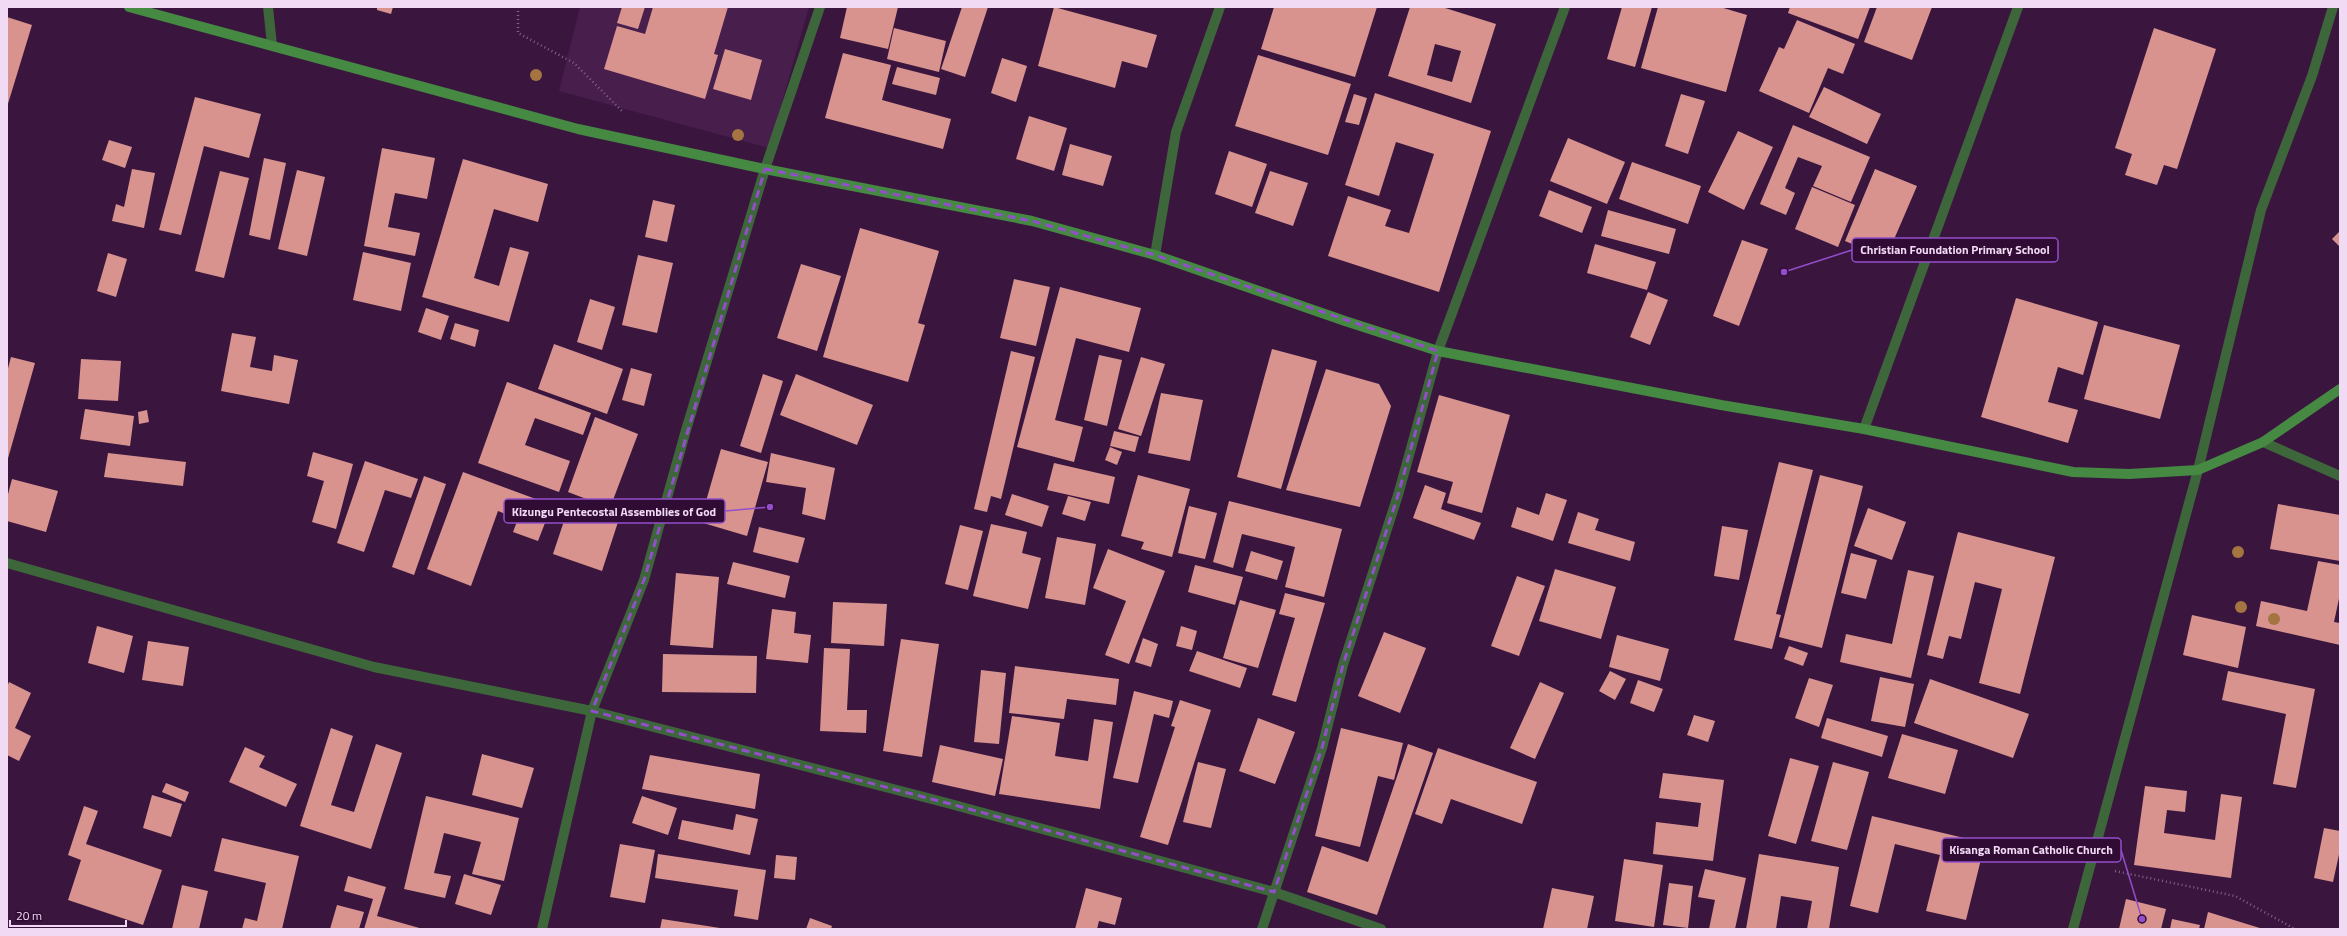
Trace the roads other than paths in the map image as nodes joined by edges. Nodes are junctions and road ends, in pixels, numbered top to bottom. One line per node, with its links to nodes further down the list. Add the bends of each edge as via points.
1 (130, 7): 8 (street)
2 (268, 7): 8 (street)
3 (820, 7): 9 (street)
4 (1220, 7): 10 (street, via 1176,132)
5 (1565, 7): 11 (street)
6 (2018, 7): 13 (street)
7 (2334, 7): 15 (street, via 2312,76 2261,210)
8 (272, 45): 9 (street, via 578,129)
9 (765, 169): 10 (street, via 1032,221); 18 (street, via 686,430 644,580)
10 (1155, 255): 11 (street)
11 (1438, 351): 13 (street); 19 (street, via 1398,495 1343,665 1322,748)
12 (2340, 389): 14 (street)
13 (1864, 429): 15 (street, via 2073,472 2129,474)
14 (2263, 442): 15 (street); 16 (street)
15 (2198, 470): 23 (street)
16 (2340, 476)
17 (7, 563): 18 (street, via 374,667)
18 (592, 711): 19 (street, via 940,801); 20 (street)
19 (1274, 892): 21 (street); 22 (street)
20 (542, 929)
21 (1262, 929)
22 (1381, 929)
23 (2073, 929)

